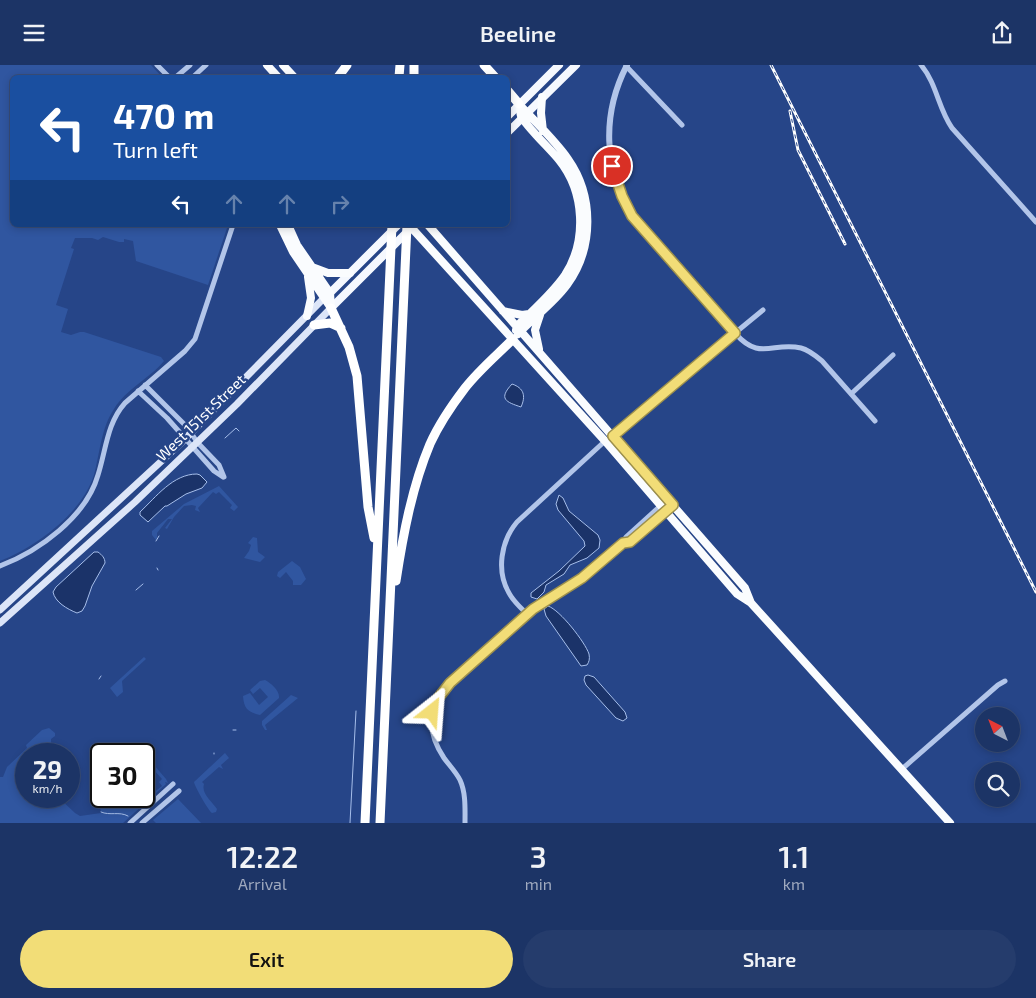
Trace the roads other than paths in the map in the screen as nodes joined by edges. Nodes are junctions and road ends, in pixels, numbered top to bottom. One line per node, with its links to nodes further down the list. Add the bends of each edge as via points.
1 (157, 65): 11 (street)
2 (190, 65): 12 (street)
3 (206, 65): 13 (street)
4 (267, 65): 14 (highway)
5 (283, 65): 15 (highway)
6 (484, 65): 16 (highway)
7 (559, 65): 19 (main road)
8 (576, 65): 18 (main road)
9 (921, 65): 25 (street, via 932,80 952,128)
10 (627, 66): 22 (street); 47 (street, via 616,87 610,114 612,166 622,196 632,216 648,236)
11 (167, 75)
12 (178, 75)
13 (194, 75)
14 (276, 75)
15 (292, 75)
16 (494, 75)
17 (510, 93): 19 (highway)
18 (542, 97): 21 (main road); 24 (highway)
19 (519, 104): 20 (main road); 21 (highway)
20 (510, 114)
21 (524, 115): 23 (main road); 24 (highway); 42 (highway, via 566,170 580,215 578,243 571,263 560,282)
22 (682, 125)
23 (510, 130)
24 (543, 131): 41 (highway, via 576,172 588,220 585,246 576,269 563,290)
25 (1036, 221)
26 (232, 227): 51 (street, via 194,339)
27 (281, 227): 35 (highway, via 287,241)
28 (289, 227): 35 (highway)
29 (392, 227): 62 (highway)
30 (396, 227): 36 (main road, West 151st Street)
31 (408, 227): 67 (highway)
32 (410, 227): 48 (highway)
33 (412, 227): 38 (main road, West 151st Street)
34 (430, 227): 40 (highway)
35 (310, 271): 36 (highway); 37 (highway); 43 (highway, via 311,298)
36 (350, 273): 37 (main road, West 151st Street)
37 (327, 296): 38 (highway); 43 (main road, West 151st Street)
38 (331, 308): 44 (main road, West 151st Street); 45 (highway)
39 (764, 310): 47 (street)
40 (503, 311): 42 (highway); 46 (highway)
41 (541, 313): 46 (highway); 49 (highway, via 535,326)
42 (529, 314): 46 (highway)
43 (307, 316): 55 (main road, West 151st Street)
44 (314, 325): 45 (highway, via 330,323); 59 (main road, West 151st Street)
45 (341, 328): 62 (highway, via 357,376 368,507)
46 (519, 328): 48 (highway); 49 (highway)
47 (735, 333): 53 (street, via 749,346 760,349 790,347 812,353); 56 (street)
48 (513, 339): 58 (highway); 67 (highway, via 465,387 431,442 403,537)
49 (539, 351): 56 (highway)
50 (893, 355): 53 (street)
51 (145, 385): 52 (street); 55 (street)
52 (138, 391): 57 (street, via 168,418); 63 (street, via 118,412 96,482 80,509 25,555)
53 (851, 394): 54 (street)
54 (875, 421)
55 (191, 433): 57 (main road, West 151st Street); 59 (street)
56 (613, 436): 60 (highway)
57 (185, 439): 59 (street); 65 (main road, West 151st Street)
58 (605, 441): 61 (highway); 66 (street, via 517,522 506,538 502,564 505,585)
59 (194, 445): 59 (street, via 214,471 224,477 219,465); 68 (main road, West 151st Street)
60 (671, 502): 61 (street); 64 (highway, via 745,588)
61 (663, 509): 64 (highway, via 737,594); 66 (street, via 626,537 582,578)
62 (377, 553): 75 (highway)
63 (0, 566)
64 (751, 603): 70 (highway)
65 (0, 611)
66 (527, 614): 77 (street, via 450,683 434,707 432,731 436,744 461,783)
67 (389, 621): 76 (highway)
68 (0, 623)
69 (1004, 681): 70 (street)
70 (902, 769): 78 (highway)
71 (173, 784): 73 (street)
72 (179, 791): 74 (street)
73 (130, 823)
74 (142, 823)
75 (365, 823)
76 (380, 823)
77 (465, 823)
78 (950, 823)

